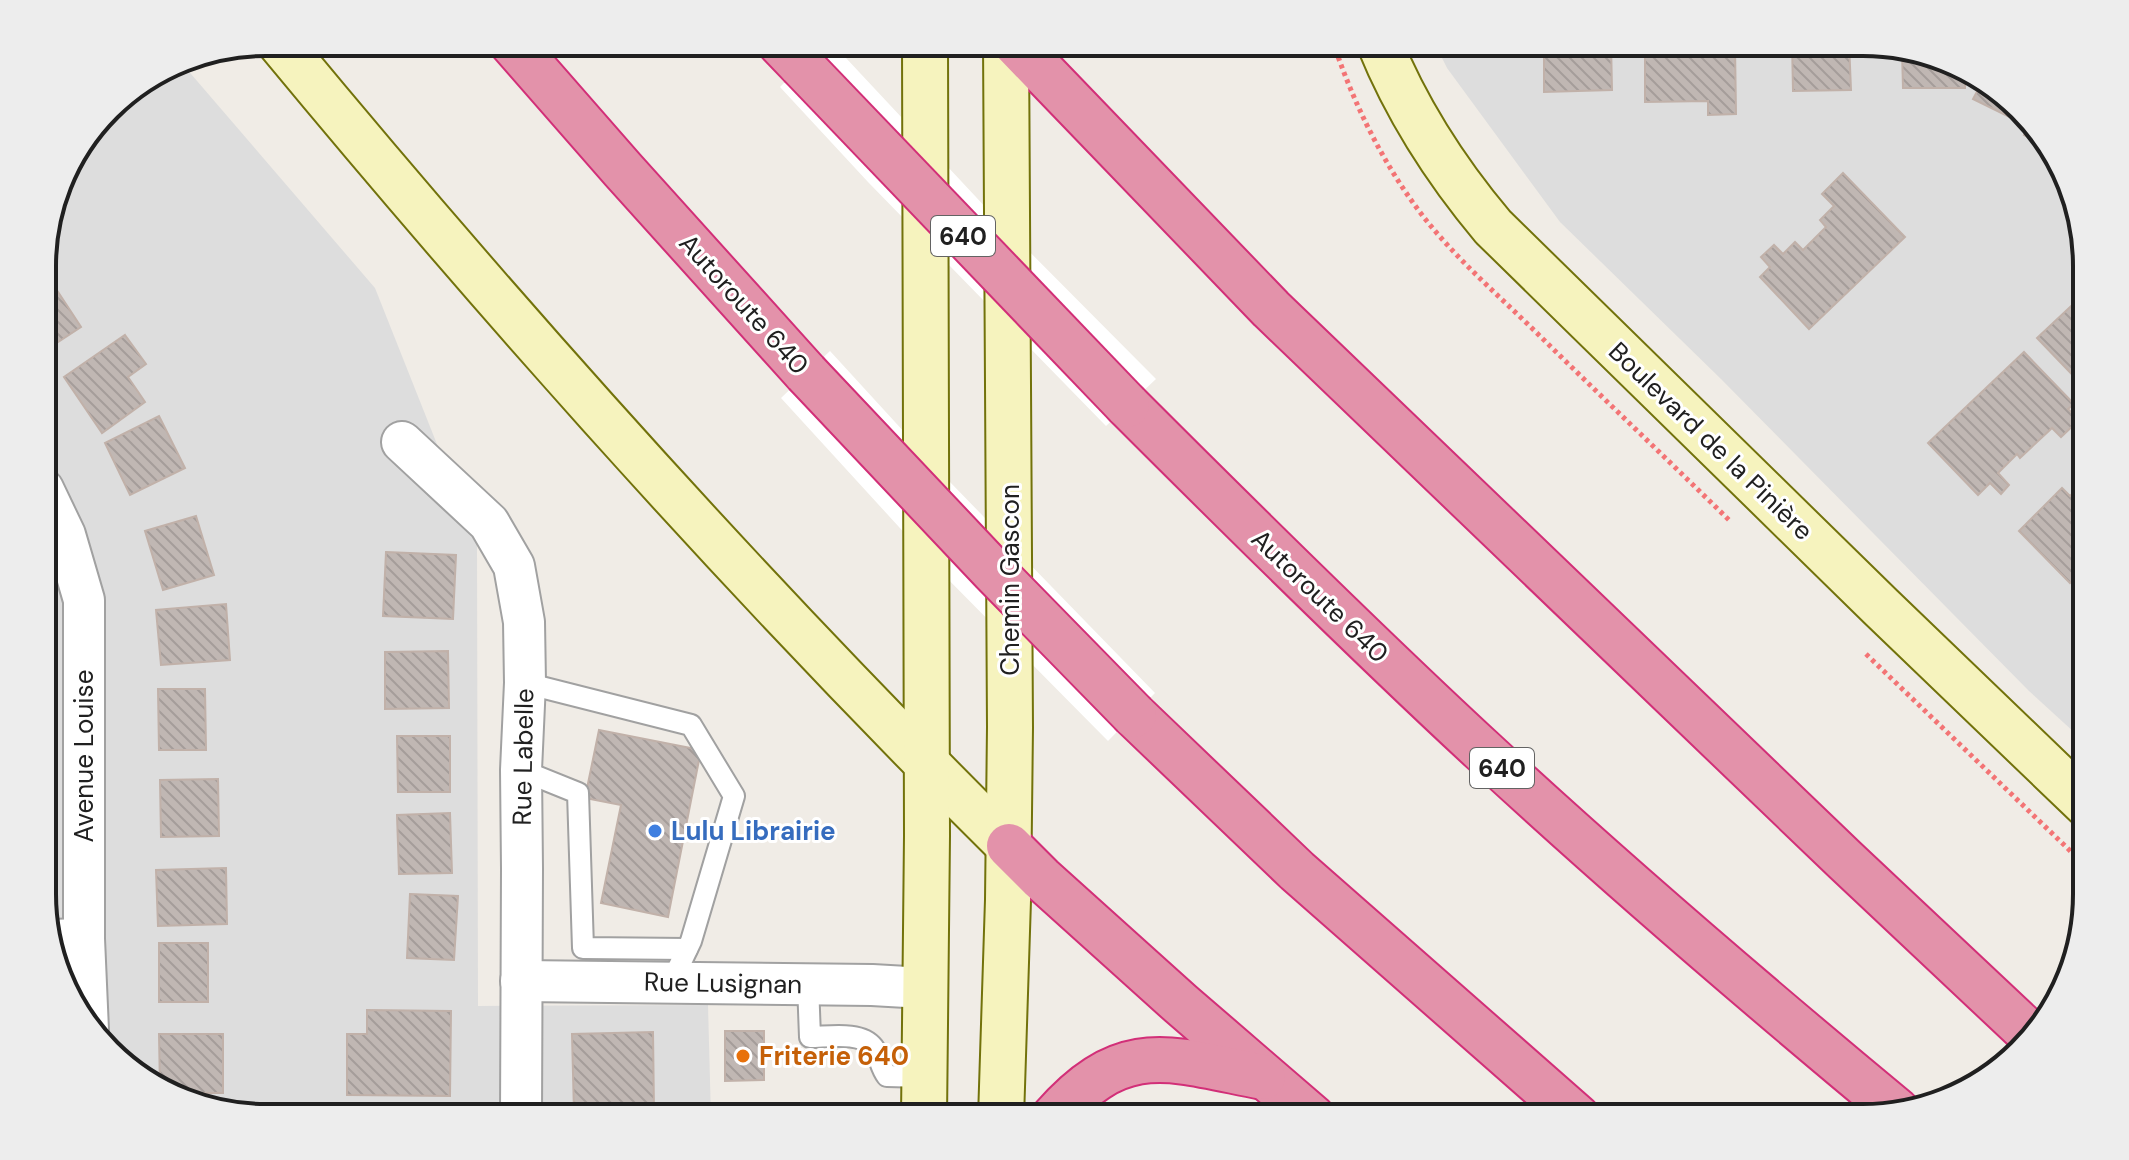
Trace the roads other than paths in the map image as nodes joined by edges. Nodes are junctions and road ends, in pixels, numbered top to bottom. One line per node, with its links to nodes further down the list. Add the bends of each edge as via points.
1 (291, 56): 11 (main road, via 588,401)
2 (523, 56): 30 (highway, Autoroute 640, bridge, via 806,373 1134,715 1297,871)
3 (792, 56): 25 (highway, Autoroute 640 / 640, bridge, via 1317,594 1703,948)
4 (925, 56): 11 (main road)
5 (1006, 56): 14 (main road, Chemin Gascon)
6 (1027, 56): 22 (highway, via 1271,309)
7 (1385, 56): 13 (main road, Boulevard de la Pinière, via 1433,149 1493,227)
8 (402, 442): 10 (street, Rue Labelle, via 489,523 514,566 524,622)
9 (56, 516): 15 (street, Avenue Louise, via 84,600)
10 (525, 683): 12 (street, Rue Labelle); 17 (lane, via 691,725 734,796)
11 (927, 764): 14 (main road); 21 (main road)
12 (521, 770): 16 (lane, via 578,793); 18 (street, Rue Labelle)
13 (2073, 792)
14 (1009, 846): 23 (highway); 27 (main road, Chemin Gascon)
15 (67, 940): 20 (street, Avenue Louise)
16 (583, 965): 17 (street, Rue Lusignan); 18 (street, Rue Lusignan)
17 (679, 966): 19 (street, Rue Lusignan)
18 (521, 981): 26 (street, Rue Labelle)
19 (808, 984): 21 (street, Rue Lusignan); 24 (lane, via 810,1037 864,1040 887,1076)
20 (78, 987)
21 (924, 988): 24 (main road)
22 (2024, 1029)
23 (1265, 1077): 28 (highway, via 1143,1059 1099,1076); 29 (highway)
24 (924, 1098)
25 (1887, 1103)
26 (521, 1104)
27 (1001, 1104)
28 (1066, 1104)
29 (1297, 1104)
30 (1562, 1104)

